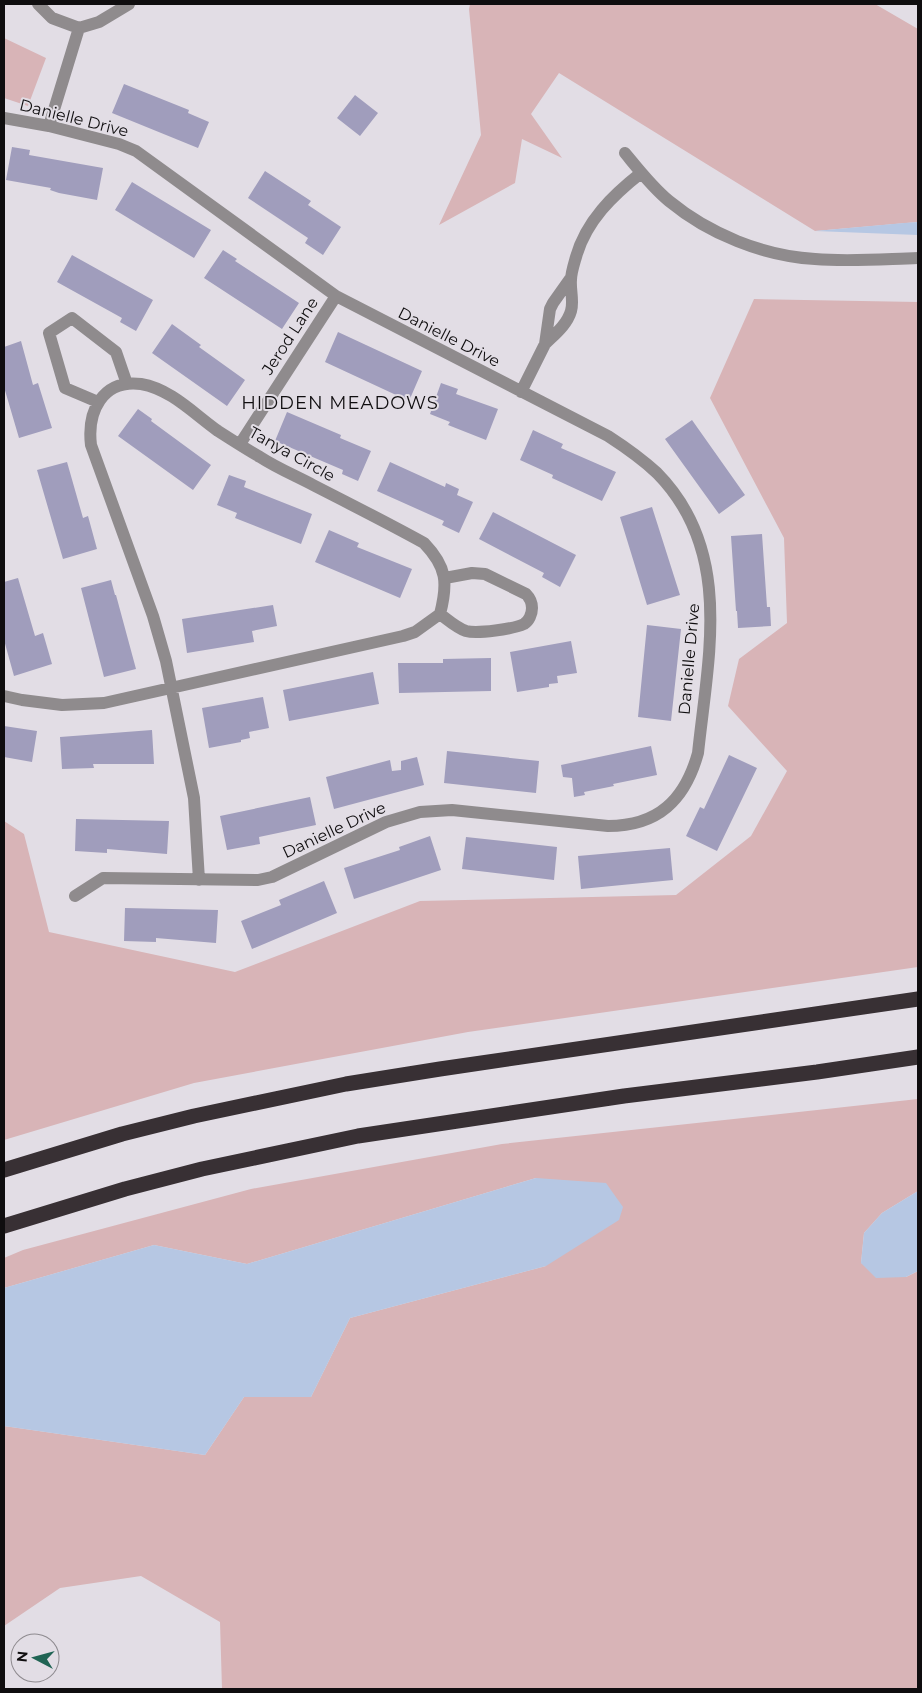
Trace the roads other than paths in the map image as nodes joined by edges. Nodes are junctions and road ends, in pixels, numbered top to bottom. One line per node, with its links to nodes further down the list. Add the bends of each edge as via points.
1 (38, 4): 3 (street, via 52,18)
2 (130, 4): 3 (street, via 99,22)
3 (78, 28): 5 (street)
4 (4, 118): 5 (street, Danielle Drive)
5 (49, 126): 10 (street, Danielle Drive, via 136,151)
6 (625, 153): 7 (street)
7 (641, 173): 8 (street, via 670,202 693,218 759,249 816,259); 9 (street, via 620,189 596,217 580,244)
8 (918, 258)
9 (570, 279): 11 (street, via 550,309); 11 (street, via 571,311 564,324)
10 (336, 296): 13 (street, Danielle Drive); 15 (street, Jerod Lane)
11 (545, 344): 13 (street)
12 (126, 384): 14 (street, via 106,393); 14 (street, via 116,352 72,318 49,333 65,388); 15 (street, Tanya Circle, via 157,388)
13 (521, 392): 20 (street, Danielle Drive, via 608,436 642,460 673,492 696,534 708,575 711,623 698,753 683,790 655,816 620,826 452,810 420,812 386,822 272,877)
14 (98, 402): 18 (street, via 90,424 90,446 153,616)
15 (240, 444): 16 (street, Tanya Circle, via 424,543 436,558)
16 (445, 578): 17 (street); 17 (street, via 484,574 526,594 530,597 532,610 525,624 478,632 466,631)
17 (440, 614): 18 (street, via 415,632 403,636)
18 (172, 688): 19 (street, via 91,705 62,705); 20 (street, via 194,798)
19 (4, 696)
20 (198, 880): 21 (street, Danielle Drive, via 103,878)
21 (75, 896)
22 (918, 999): 24 (highway, via 346,1084 185,1118)
23 (918, 1057): 25 (highway, via 614,1097 358,1136 183,1174)
24 (4, 1170)
25 (4, 1226)

